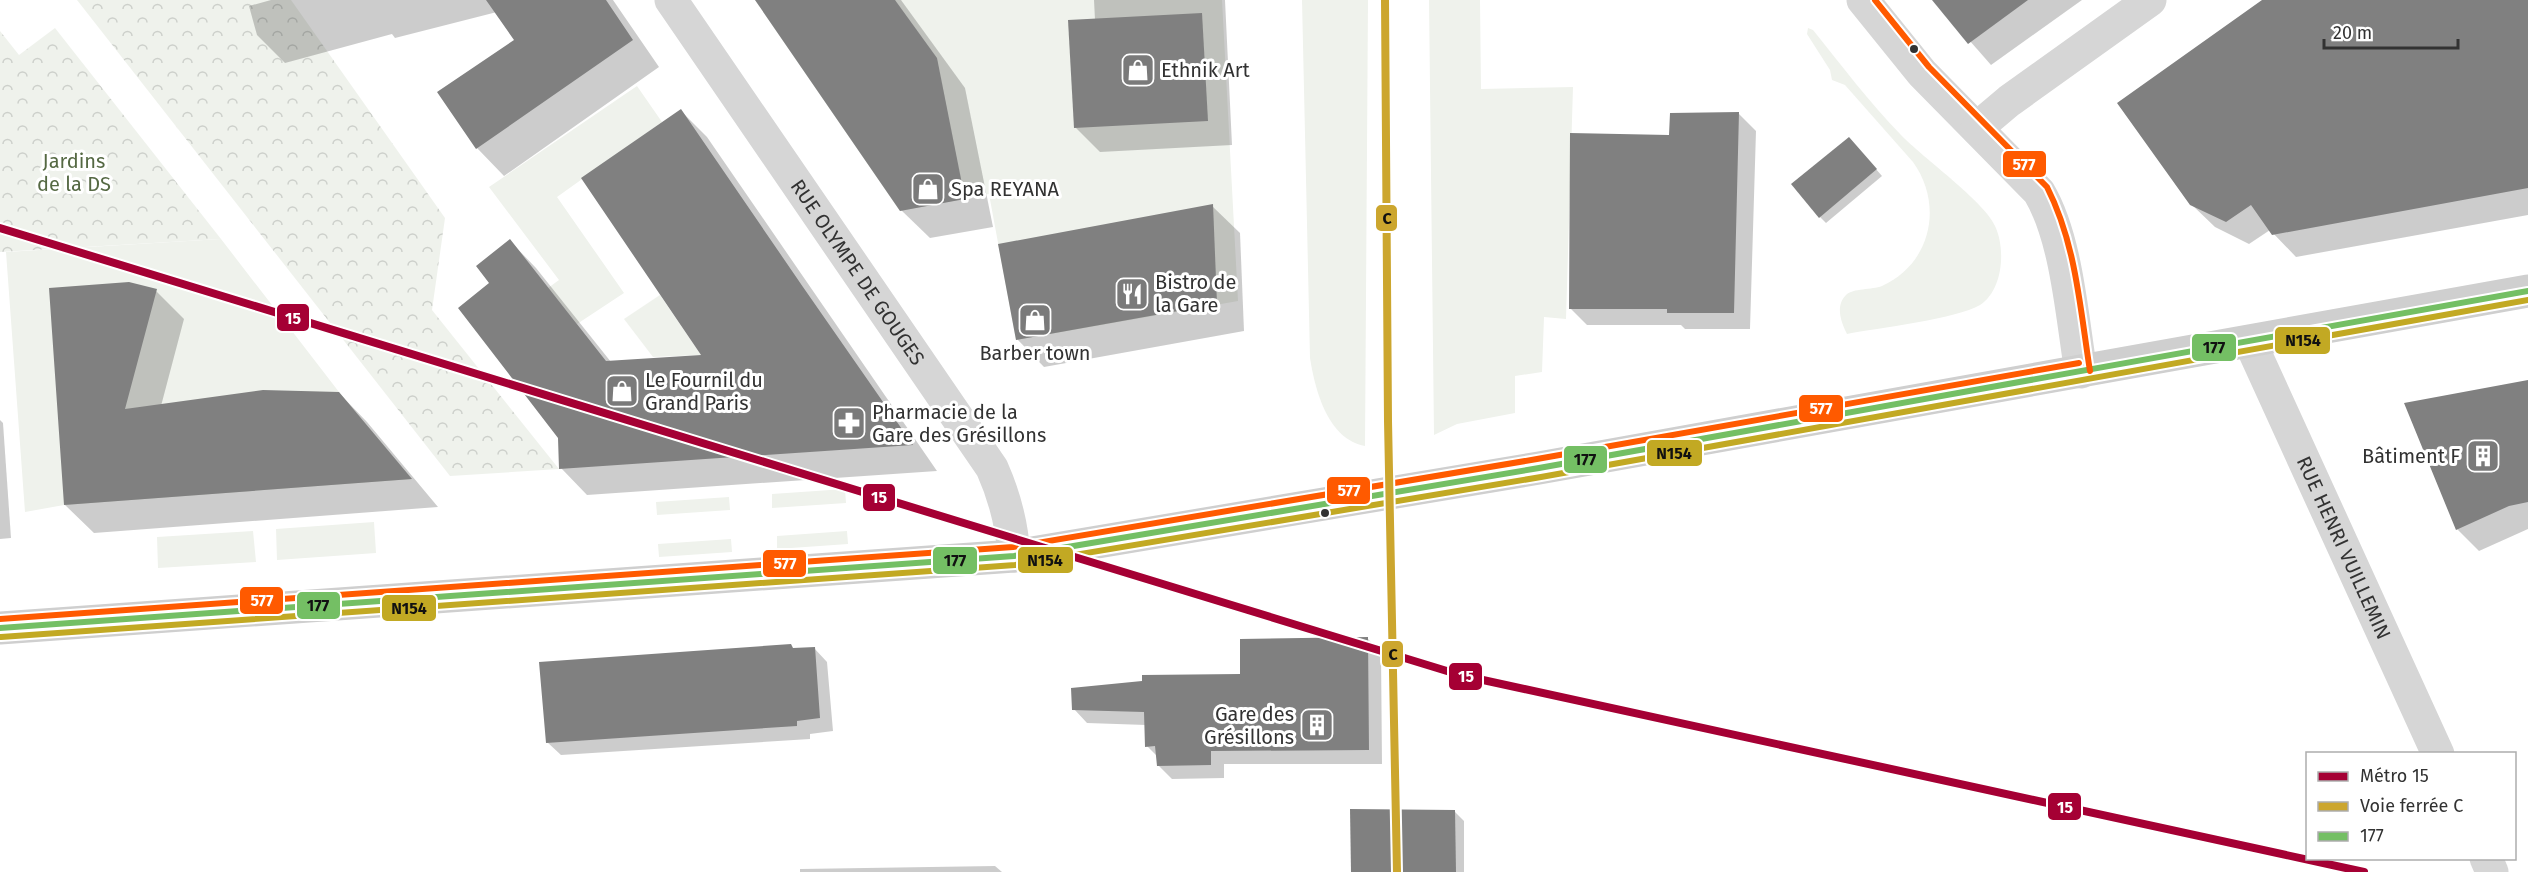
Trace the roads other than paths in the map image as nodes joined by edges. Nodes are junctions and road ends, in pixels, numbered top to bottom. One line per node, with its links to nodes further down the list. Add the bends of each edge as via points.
1 (671, 0): 8 (street, RUE OLYMPE DE GOUGES, via 992,468 1005,496)
2 (1863, 0): 4 (street, via 1922,73)
3 (2150, 0): 4 (street, via 2008,101)
4 (1977, 128): 7 (street, via 2024,174 2049,208)
5 (2528, 291): 6 (main road)
6 (2250, 342): 7 (main road); 10 (street, RUE HENRI VUILLEMIN)
7 (2081, 372): 8 (main road)
8 (1014, 556): 9 (main road)
9 (0, 628)
10 (2438, 752)

